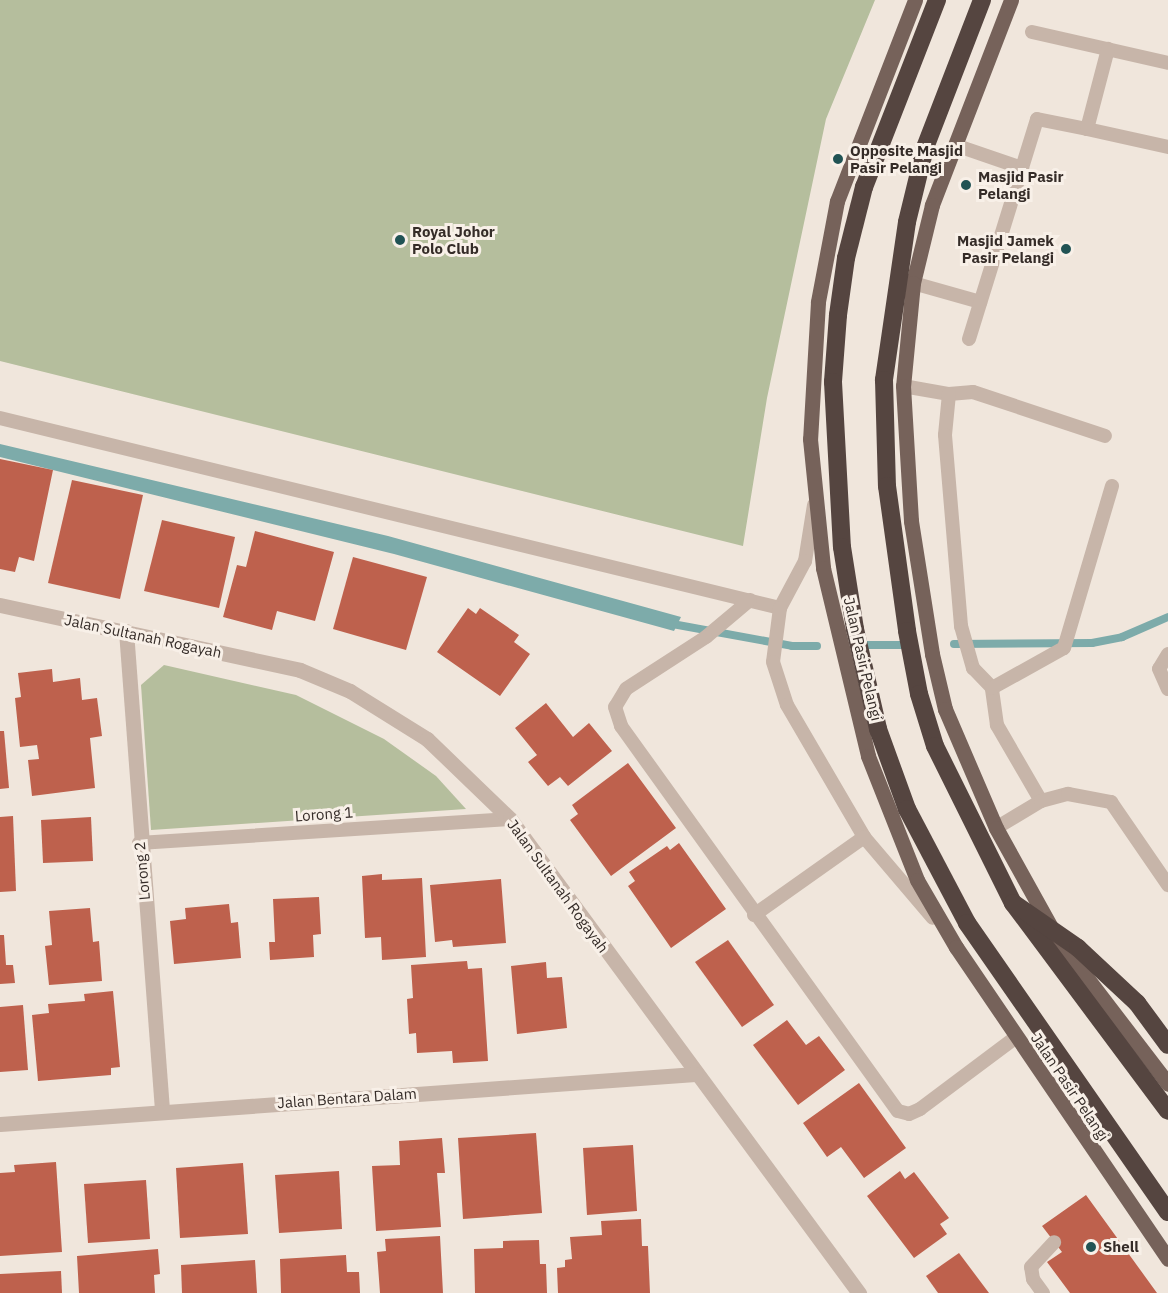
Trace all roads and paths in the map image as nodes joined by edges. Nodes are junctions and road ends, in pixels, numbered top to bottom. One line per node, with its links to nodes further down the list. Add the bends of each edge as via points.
1 (915, 0): 20 (main road, Jalan Pasir Pelangi, via 837,201 826,254 812,371 810,439)
2 (937, 0): 44 (highway, via 864,187 846,258 838,315 833,382 842,548 855,629 878,729 907,809 967,923)
3 (982, 0): 34 (highway, via 925,148 907,222 884,380 887,486 919,694 935,746)
4 (1011, 0): 9 (main road)
5 (1032, 32): 6 (lane)
6 (1108, 49): 7 (lane); 8 (lane)
7 (1168, 63)
8 (1087, 129): 10 (lane); 11 (lane, via 1037,119)
9 (955, 145): 11 (lane); 12 (main road, via 932,205)
10 (1168, 147)
11 (1022, 168): 13 (lane)
12 (913, 283): 13 (lane); 15 (main road)
13 (980, 302): 14 (lane)
14 (969, 339)
15 (903, 386): 16 (lane); 30 (main road, via 911,521 932,654 945,709)
16 (949, 394): 18 (lane, via 973,392); 26 (lane, via 945,435 961,626 973,668)
17 (0, 418): 21 (lane)
18 (1105, 436)
19 (1112, 486): 26 (lane, via 1064,648)
20 (814, 502): 23 (lane, via 805,561); 36 (main road, Jalan Pasir Pelangi, via 823,568 868,756 917,880)
21 (750, 600): 23 (lane); 35 (lane, via 706,637 626,689 615,707 621,726)
22 (0, 605): 24 (street, Jalan Sultanah Rogayah)
23 (780, 608): 31 (lane, via 773,662 787,705)
24 (126, 631): 29 (street, Jalan Sultanah Rogayah, via 300,670 350,690 427,739); 32 (street, Lorong 2)
25 (1168, 654): 27 (lane, via 1159,669)
26 (992, 688): 28 (lane, via 997,725)
27 (1168, 689)
28 (1041, 801): 30 (lane); 33 (lane, via 1068,794 1111,802)
29 (510, 819): 32 (lane, Lorong 1); 39 (street, Jalan Sultanah Rogayah)
30 (996, 828): 40 (main road, via 1058,940)
31 (864, 837): 35 (lane); 36 (lane)
32 (140, 843): 41 (street, Lorong 2)
33 (1168, 885)
34 (1012, 903): 38 (highway, bridge, via 1078,948 1137,1003); 42 (highway)
35 (754, 915): 37 (lane, via 898,1111 909,1114 920,1109)
36 (956, 947): 37 (main road, Jalan Pasir Pelangi)
37 (1016, 1038): 46 (main road, Jalan Pasir Pelangi)
38 (1168, 1045)
39 (695, 1074): 41 (street, Jalan Bentara Dalam); 47 (street, Jalan Sultanah Rogayah)
40 (1168, 1084)
41 (162, 1111): 43 (street, Jalan Bentara Dalam)
42 (1168, 1111)
43 (0, 1124)
44 (1168, 1212)
45 (1054, 1242): 48 (lane, via 1031,1267 1033,1279)
46 (1168, 1259)
47 (859, 1293)
48 (1043, 1293)

